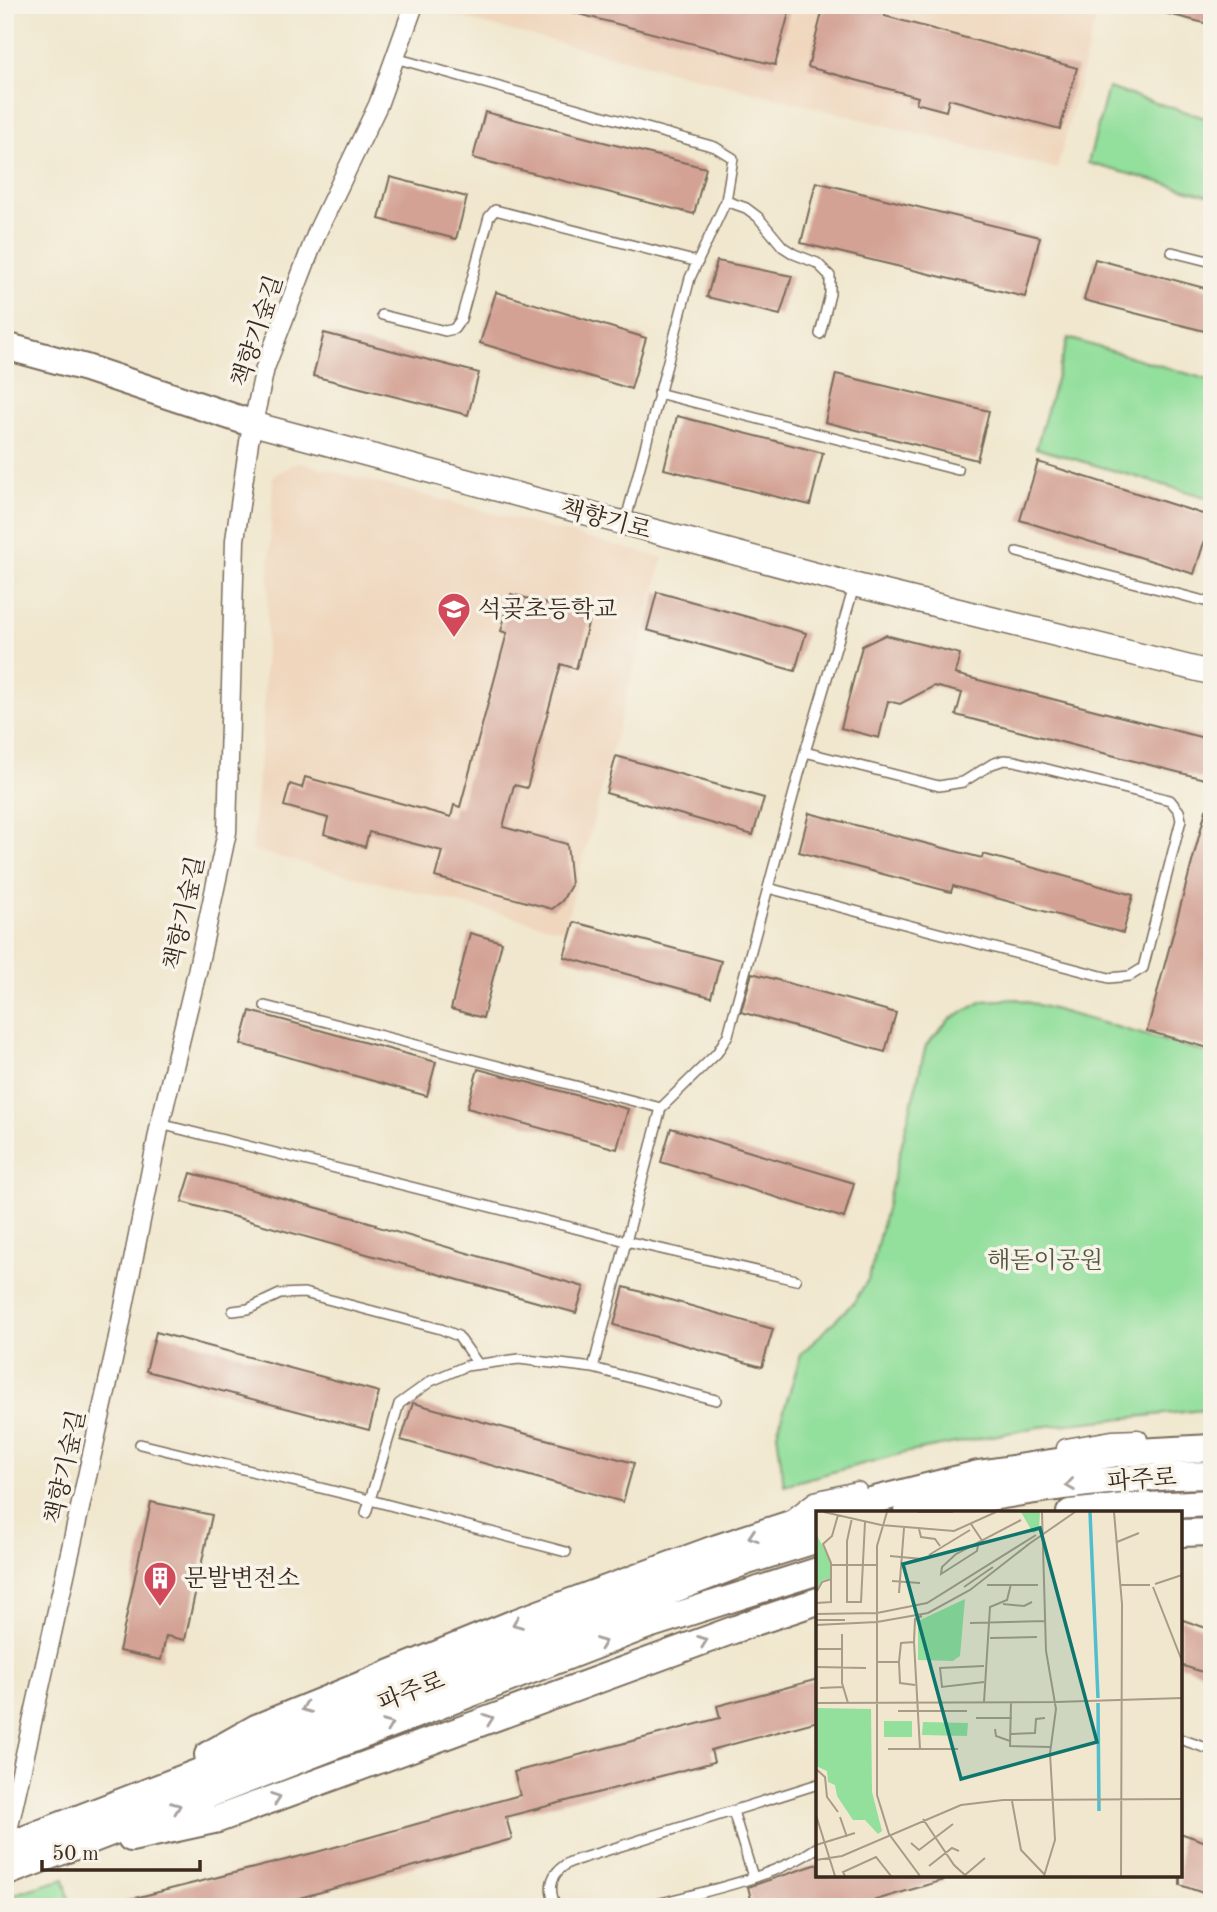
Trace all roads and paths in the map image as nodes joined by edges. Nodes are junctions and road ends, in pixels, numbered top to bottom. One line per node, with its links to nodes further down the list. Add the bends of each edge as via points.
1 (414, 5): 2 (street, 책향기숲길)
2 (395, 58): 3 (lane, via 715,147 733,158); 11 (street, 책향기숲길, via 308,255 265,368)
3 (726, 201): 5 (lane); 8 (lane, via 746,208 783,247 817,263 830,276)
4 (1172, 252): 6 (lane)
5 (698, 262): 7 (lane, via 495,210 454,329 445,331); 10 (lane)
6 (1212, 262)
7 (382, 315)
8 (820, 334)
9 (5, 346): 11 (main road, 책향기로)
10 (658, 393): 12 (lane); 13 (lane)
11 (254, 424): 13 (street, 책향기로); 22 (street, 책향기숲길, via 235,540 227,832)
12 (958, 470)
13 (625, 525): 15 (street, 책향기로)
14 (1017, 552): 16 (lane)
15 (855, 585): 17 (street, 책향기로); 18 (lane)
16 (1212, 603)
17 (1212, 673)
18 (805, 752): 19 (lane); 19 (lane, via 939,786 963,782 1004,760 1015,761 1170,800 1181,820 1143,968 1130,976 1109,978)
19 (768, 888): 21 (lane, via 728,1035 717,1053)
20 (265, 1006): 21 (lane)
21 (662, 1108): 23 (lane)
22 (160, 1124): 23 (lane); 52 (street, 책향기숲길, via 117,1342)
23 (626, 1241): 24 (lane); 27 (lane)
24 (796, 1280)
25 (233, 1311): 26 (lane, via 280,1294 304,1293 441,1329 458,1336)
26 (478, 1364): 27 (lane, via 519,1359); 33 (lane, via 431,1381 399,1404)
27 (593, 1367): 28 (lane)
28 (716, 1400)
29 (1212, 1436): 40 (street, via 1112,1440 1010,1458 815,1501)
30 (140, 1444): 33 (lane)
31 (1212, 1448): 35 (main road, via 1118,1453 978,1474)
32 (1212, 1475): 36 (main road, 파주로, one-way to 36, via 1104,1480)
33 (370, 1500): 38 (lane); 44 (lane)
34 (1212, 1503): 37 (main road, 파주로)
35 (832, 1511)
36 (917, 1511)
37 (1088, 1511)
38 (366, 1513)
39 (816, 1515): 40 (main road)
40 (783, 1526): 50 (main road, one-way to 50, via 517,1622 256,1728)
41 (1212, 1532): 42 (main road)
42 (1182, 1533)
43 (816, 1540): 50 (main road, 파주로, via 731,1567)
44 (566, 1552)
45 (816, 1572): 53 (main road, 파주로, one-way to 45, via 645,1626)
46 (816, 1602): 53 (main road, one-way to 46, via 218,1819)
47 (1182, 1740): 48 (lane)
48 (1212, 1750)
49 (816, 1785): 51 (lane)
50 (127, 1801): 53 (main road, 파주로)
51 (733, 1811): 56 (lane); 57 (lane, via 560,1867 553,1876)
52 (5, 1846): 53 (main road, 파주로)
53 (40, 1847): 55 (main road, 파주로)
54 (816, 1848): 56 (lane, via 799,1860)
55 (5, 1873)
56 (753, 1877): 58 (lane)
57 (554, 1907)
58 (647, 1907)

